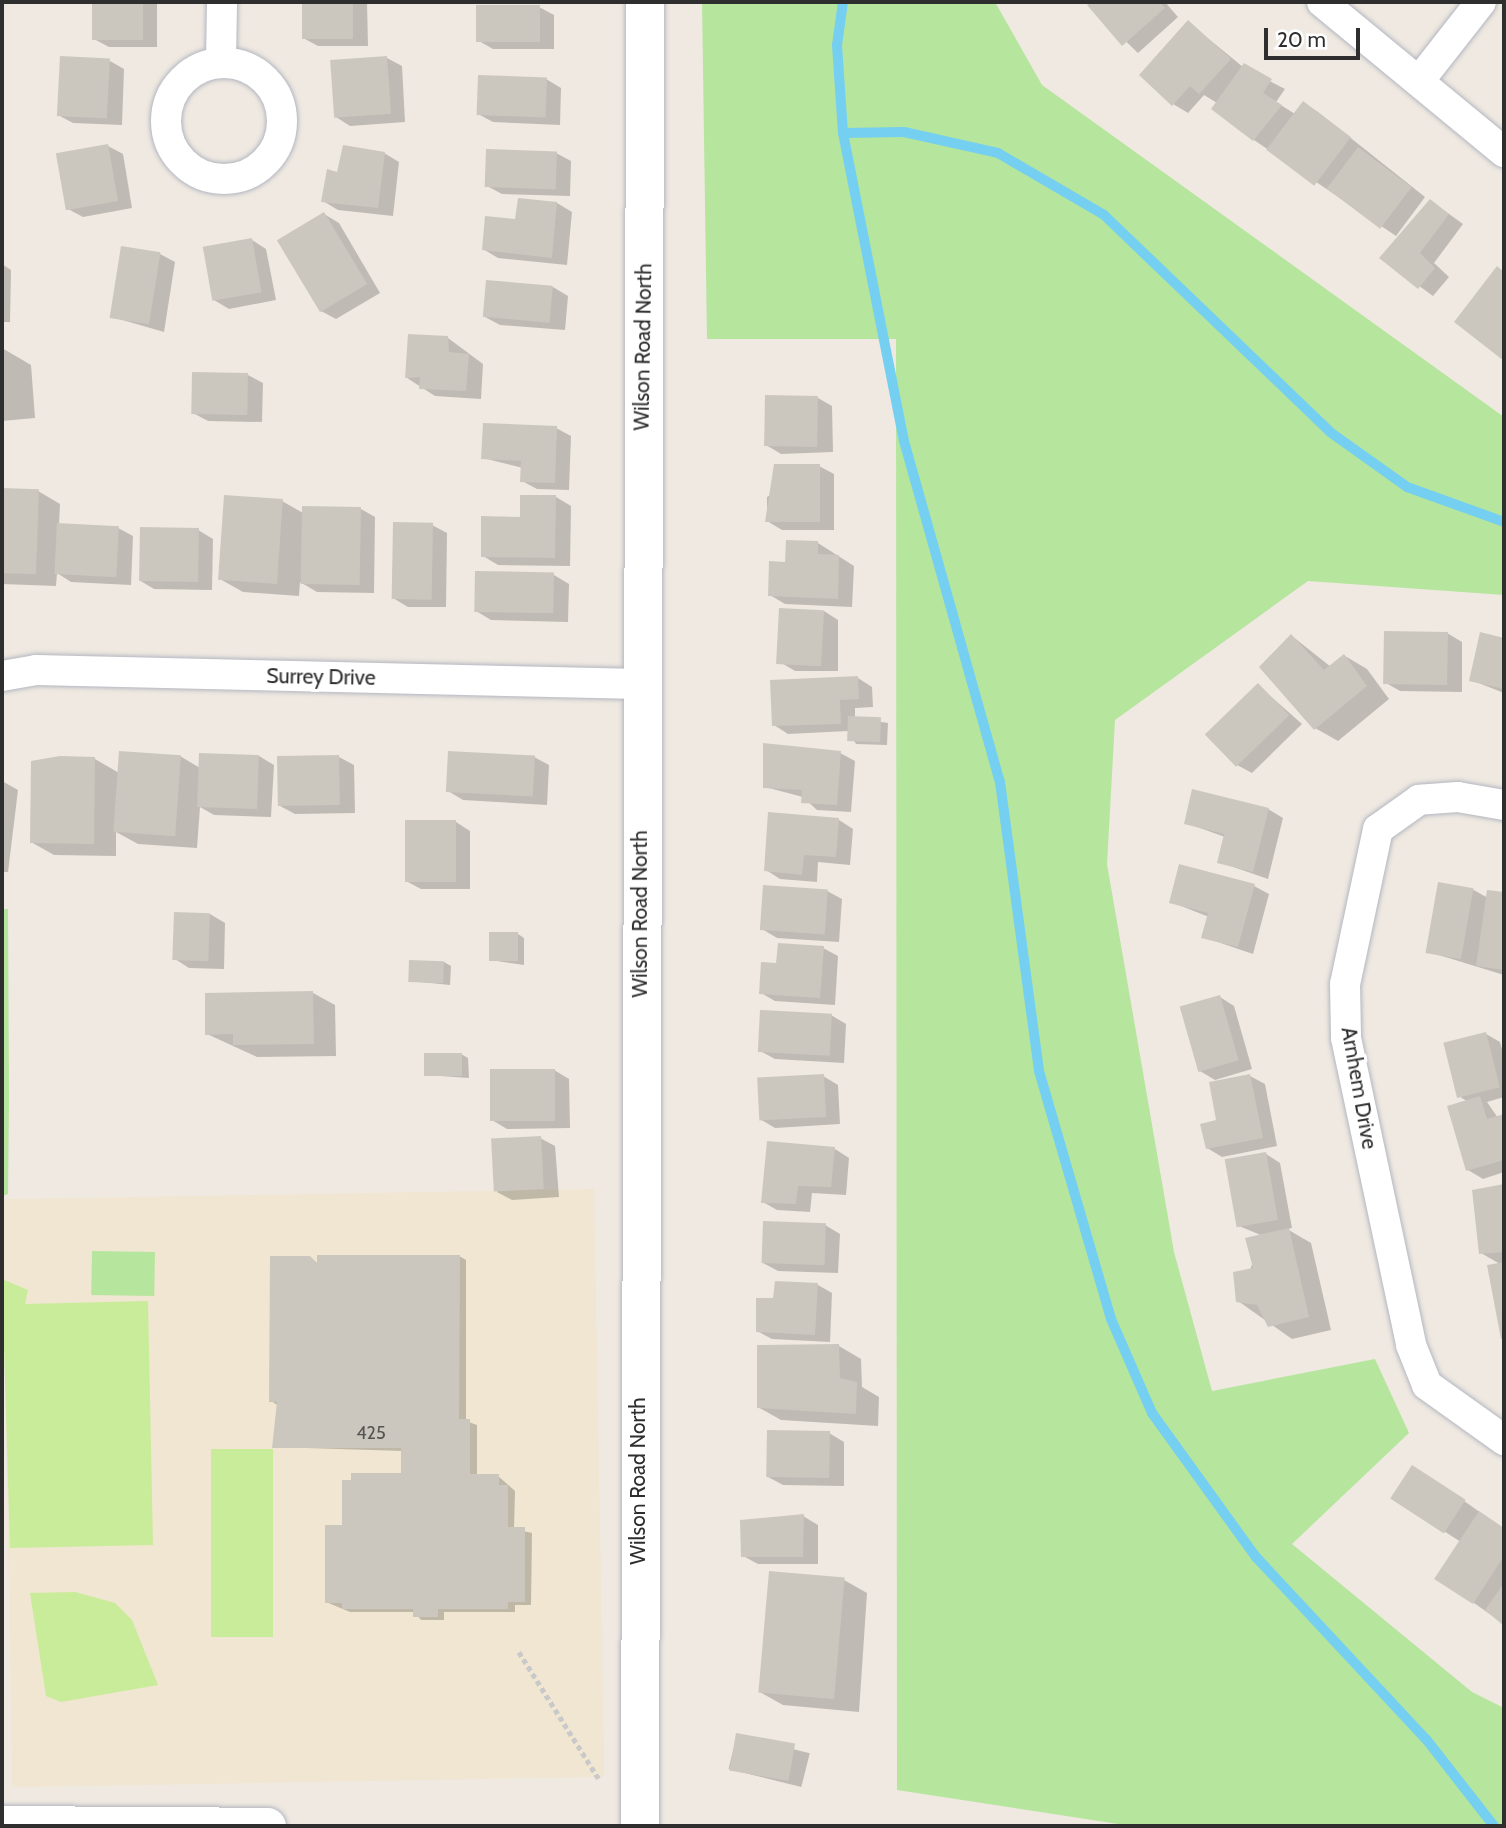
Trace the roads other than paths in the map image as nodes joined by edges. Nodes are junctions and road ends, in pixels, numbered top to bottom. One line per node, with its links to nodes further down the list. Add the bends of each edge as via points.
1 (222, 2): 5 (street)
2 (645, 2): 9 (main road, Wilson Road North)
3 (1322, 2): 6 (street)
4 (1481, 2): 6 (street)
5 (222, 61)
6 (1419, 81): 7 (street)
7 (1504, 152)
8 (2, 676): 9 (street, Surrey Drive, via 36,670)
9 (641, 684): 14 (main road, Wilson Road North)
10 (1504, 805): 11 (street, Arnhem Drive, via 1458,797 1419,800 1378,829 1345,984 1346,1038 1411,1345 1427,1385)
11 (1504, 1440)
12 (2, 1824): 13 (street)
13 (267, 1826)
14 (640, 1826)

